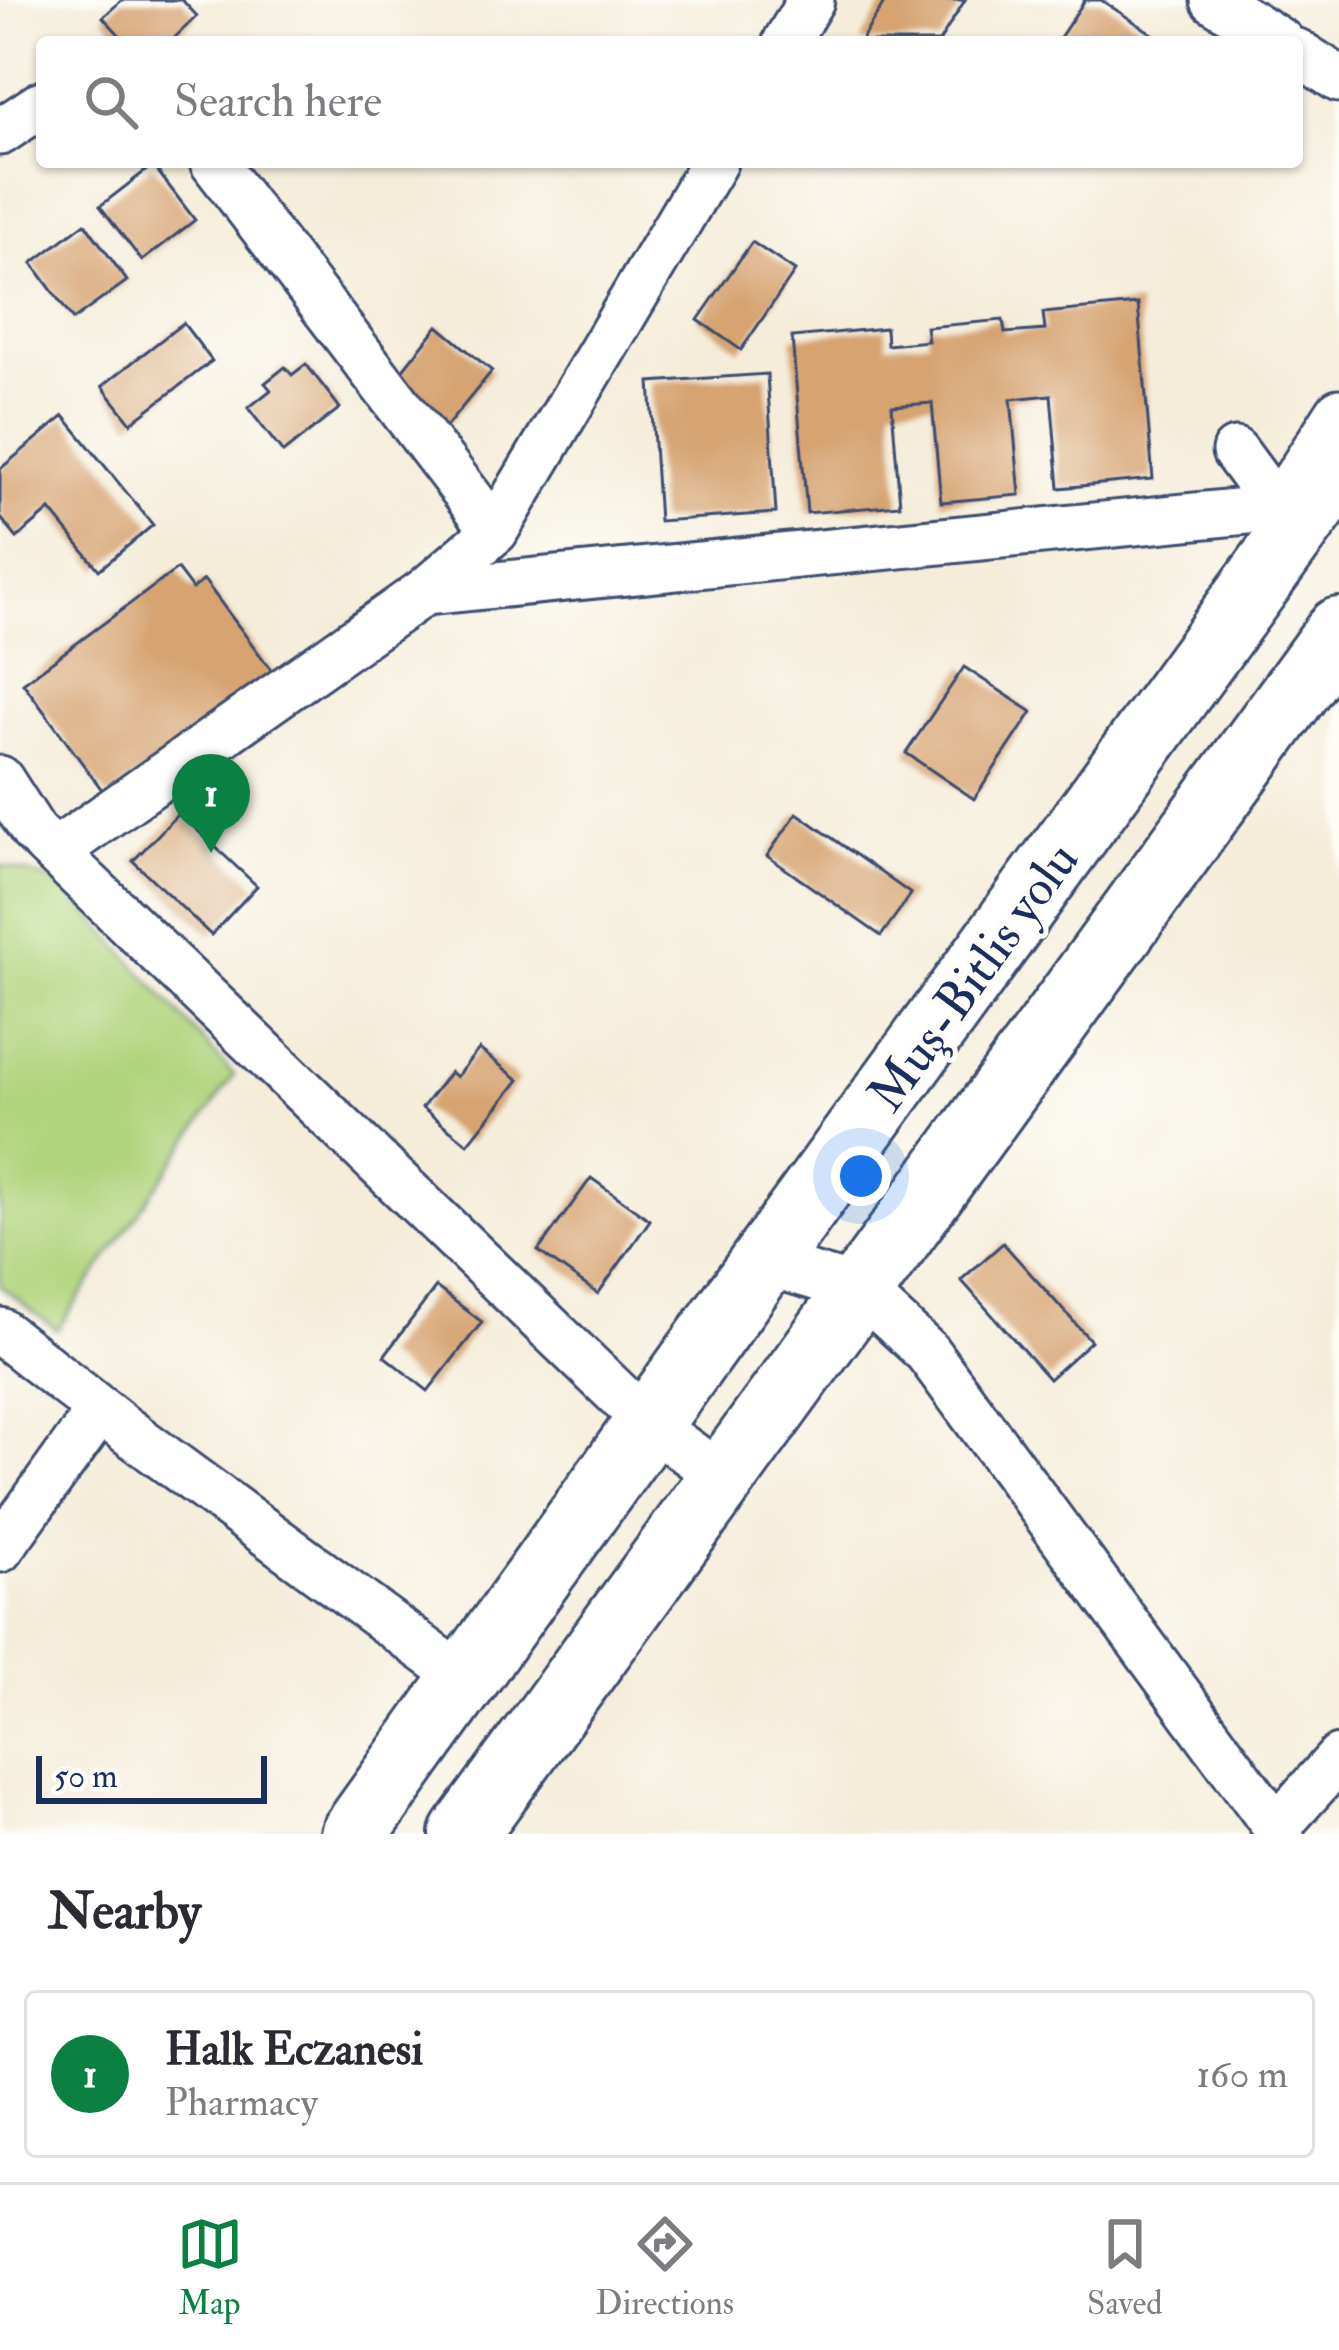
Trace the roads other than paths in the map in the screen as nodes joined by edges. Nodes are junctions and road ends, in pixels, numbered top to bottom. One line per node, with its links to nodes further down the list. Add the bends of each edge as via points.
1 (811, 0): 3 (street)
2 (1214, 0): 4 (street)
3 (790, 36)
4 (1271, 36)
5 (1303, 56): 6 (street)
6 (1339, 79)
7 (36, 108): 8 (street)
8 (0, 132)
9 (218, 168): 14 (street)
10 (710, 168): 14 (street)
11 (1339, 412): 13 (street)
12 (1235, 451): 13 (street)
13 (1306, 500): 15 (street); 19 (highway, Muş-Bitlis yolu)
14 (494, 531): 15 (street)
15 (424, 592): 18 (street)
16 (1339, 631): 20 (highway, Muş-Bitlis yolu)
17 (2, 786): 18 (street)
18 (55, 852): 23 (street)
19 (764, 1262): 20 (street); 23 (highway, Muş-Bitlis yolu)
20 (860, 1291): 24 (highway, Muş-Bitlis yolu); 28 (street, via 927,1352)
21 (0, 1331): 22 (street)
22 (100, 1410): 25 (street); 26 (street)
23 (649, 1424): 24 (street); 26 (highway, Muş-Bitlis yolu)
24 (724, 1478): 30 (highway, Muş-Bitlis yolu)
25 (0, 1550)
26 (465, 1679): 29 (highway, Muş-Bitlis yolu)
27 (1339, 1758): 28 (street)
28 (1279, 1831)
29 (354, 1834)
30 (464, 1834)

